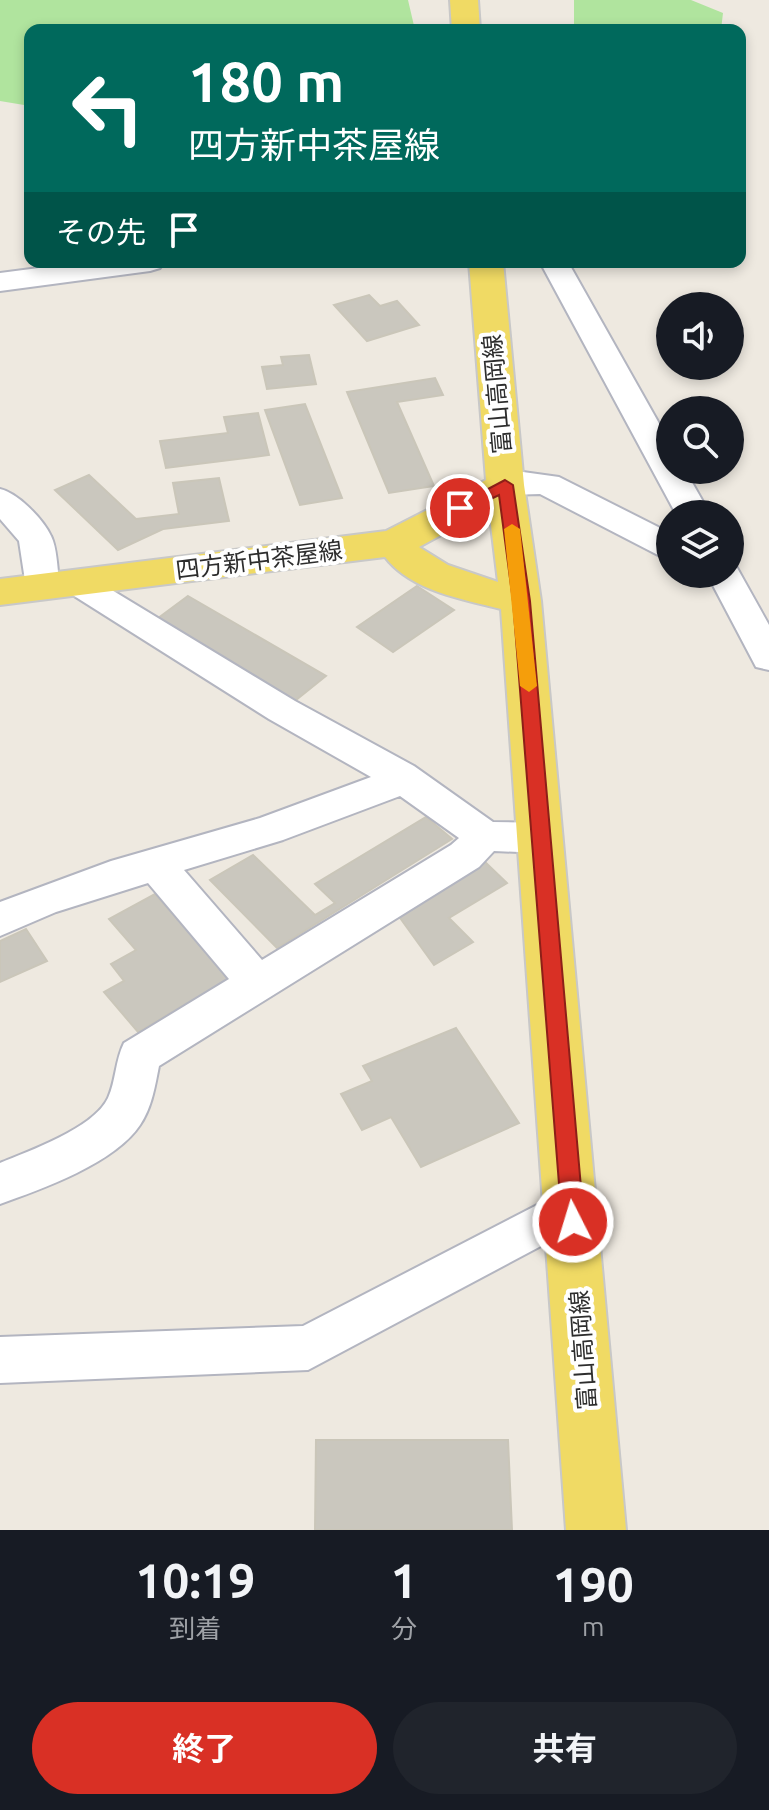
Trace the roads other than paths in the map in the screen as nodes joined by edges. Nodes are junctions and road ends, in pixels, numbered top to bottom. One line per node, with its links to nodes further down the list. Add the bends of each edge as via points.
1 (464, 0): 2 (main road)
2 (466, 24)
3 (105, 268): 6 (street)
4 (487, 268): 7 (main road, 富山高岡線)
5 (557, 268): 9 (street)
6 (0, 282)
7 (505, 485): 10 (street, via 547,484); 11 (main road, 四方新中茶屋線); 15 (main road, 富山高岡線)
8 (0, 499): 12 (street, via 36,538)
9 (685, 500)
10 (656, 540)
11 (395, 543): 12 (main road, 四方新中茶屋線); 15 (main road, via 416,567)
12 (59, 585): 14 (main road, 四方新中茶屋線); 17 (street)
13 (732, 588): 16 (street)
14 (0, 592)
15 (521, 601): 19 (main road, 富山高岡線)
16 (769, 658)
17 (400, 776): 18 (street); 20 (street, via 269,830 178,855)
18 (485, 836): 19 (street); 22 (street, via 465,856)
19 (541, 838): 24 (main road, 富山高岡線)
20 (157, 866): 21 (street, via 125,872); 22 (street)
21 (0, 920)
22 (258, 984): 23 (street, via 139,1056 126,1109 98,1137)
23 (0, 1184)
24 (572, 1207): 25 (street, via 308,1348); 26 (main road, 富山高岡線)
25 (0, 1360)
26 (596, 1530)

